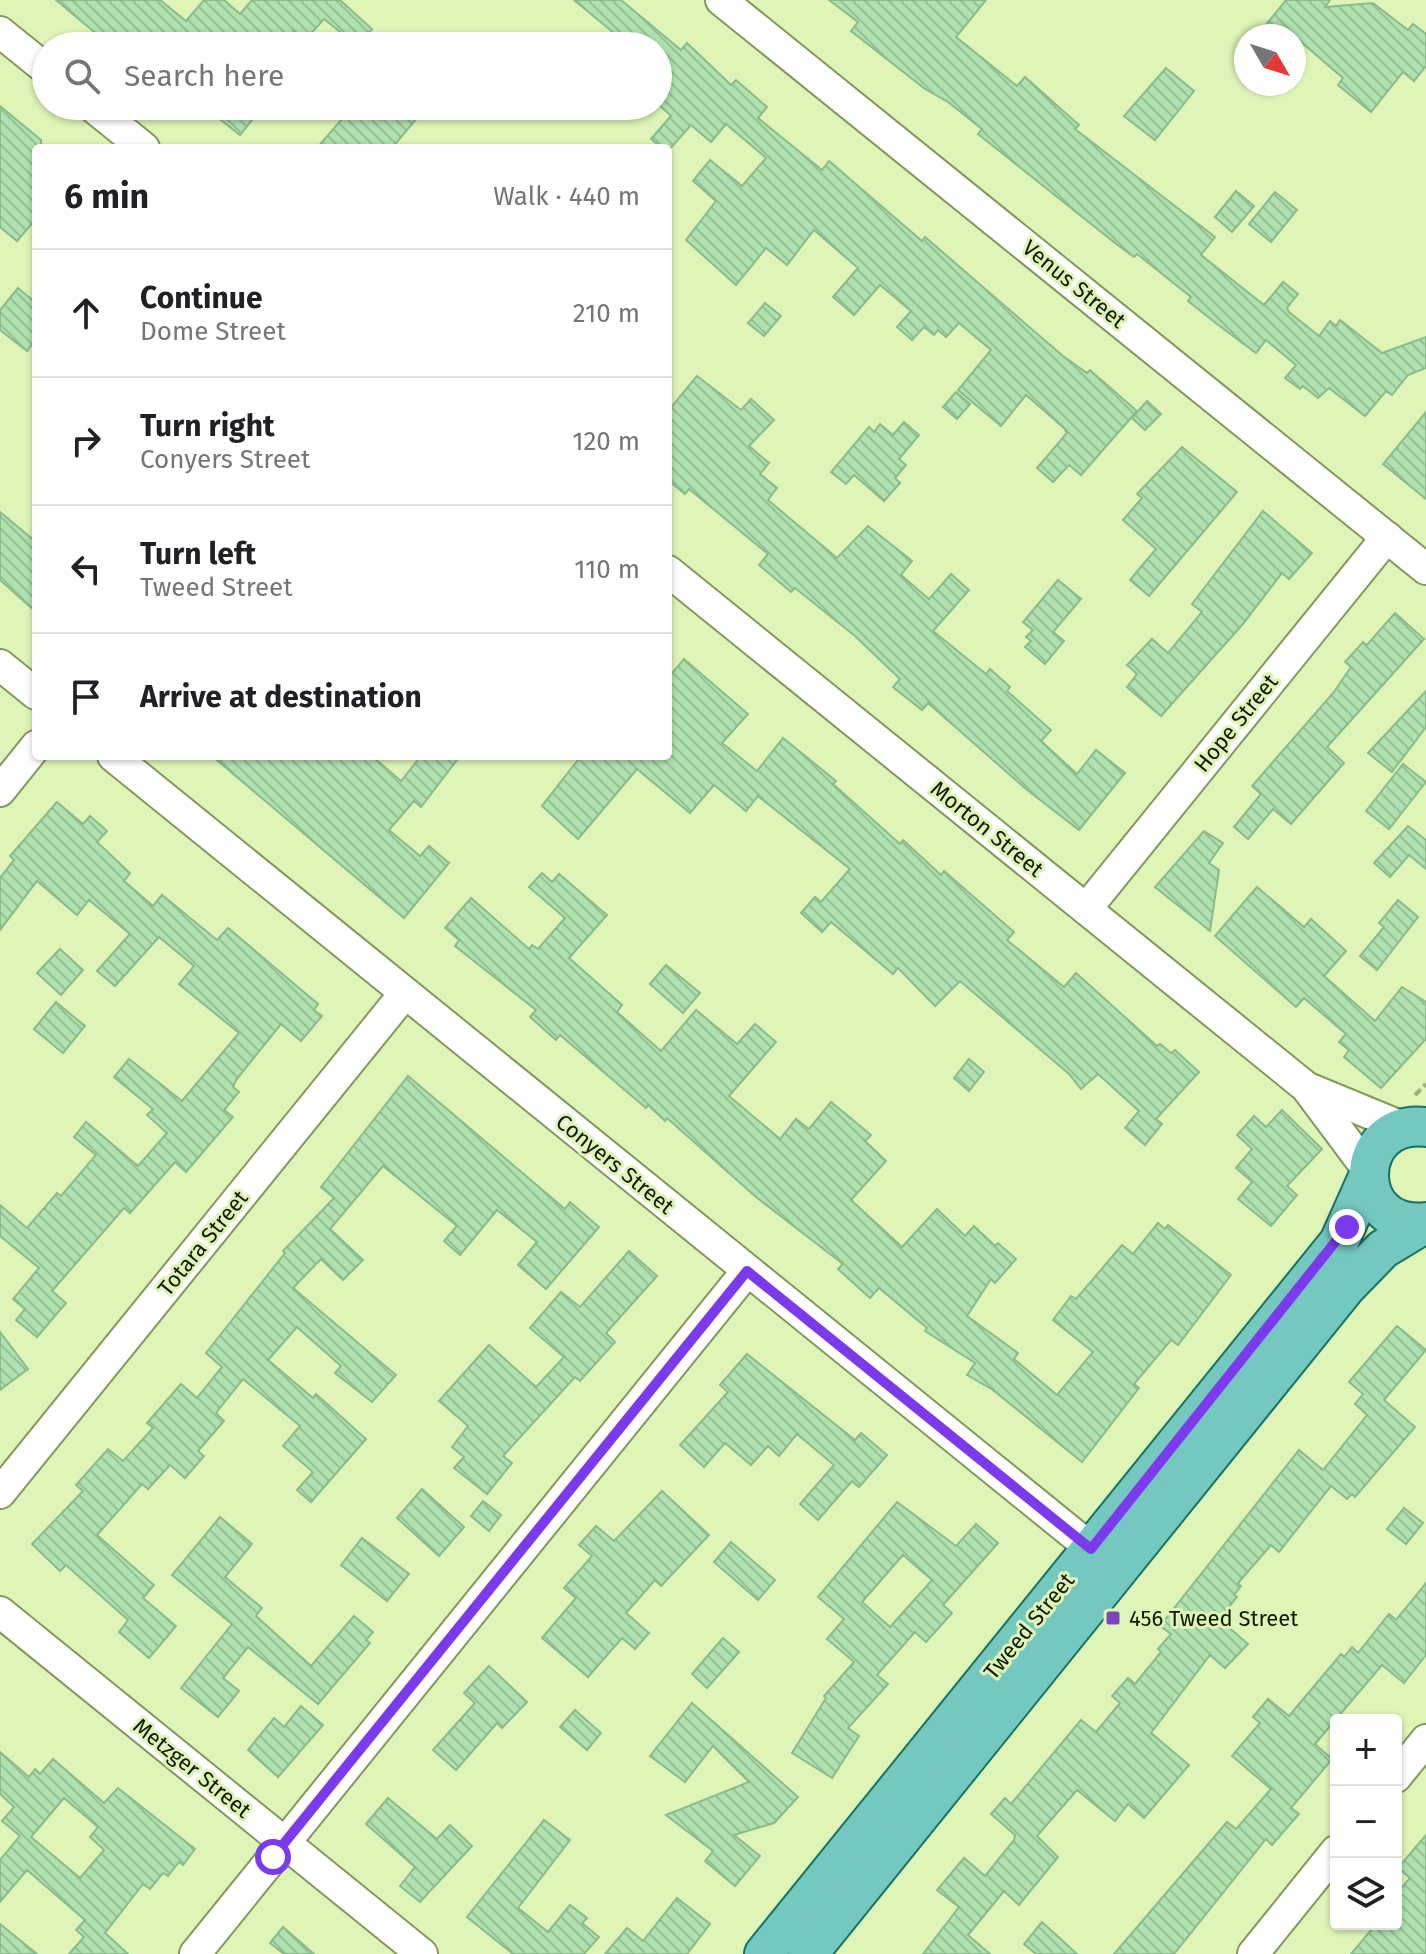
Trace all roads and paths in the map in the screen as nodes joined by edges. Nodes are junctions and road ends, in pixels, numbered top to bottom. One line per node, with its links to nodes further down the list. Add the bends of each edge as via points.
1 (721, 0): 6 (street, Venus Street)
2 (0, 32): 3 (street)
3 (32, 58)
4 (109, 120): 5 (street)
5 (139, 144)
6 (1387, 537): 7 (street, Venus Street); 14 (street, Hope Street)
7 (1426, 569)
8 (672, 574): 14 (street, Morton Street)
9 (0, 665): 10 (street)
10 (32, 691)
11 (32, 751): 13 (street)
12 (118, 760): 15 (street, Conyers Street)
13 (0, 791)
14 (1086, 909): 16 (street, Morton Street)
15 (405, 993): 20 (street, Conyers Street); 21 (street, Totara Street)
16 (1297, 1079): 17 (street, Morton Street); 18 (street, Morton Street)
17 (1417, 1125): 18 (main road, Tweed Street, via 1393,1132 1378,1146)
18 (1368, 1174): 19 (main road, via 1373,1196 1385,1212 1402,1221); 22 (main road, Tweed Street, via 1339,1242)
19 (1426, 1223): 22 (main road, Tweed Street, via 1383,1249 1354,1278)
20 (747, 1271): 22 (street, Conyers Street); 26 (street)
21 (0, 1493)
22 (1105, 1559): 28 (main road, Tweed Street)
23 (0, 1612): 26 (street, Metzger Street)
24 (1426, 1740): 25 (street)
25 (1402, 1770)
26 (285, 1843): 29 (street); 30 (street, Metzger Street)
27 (1330, 1858): 31 (street)
28 (787, 1950)
29 (195, 1954)
30 (422, 1954)
31 (1253, 1954)

